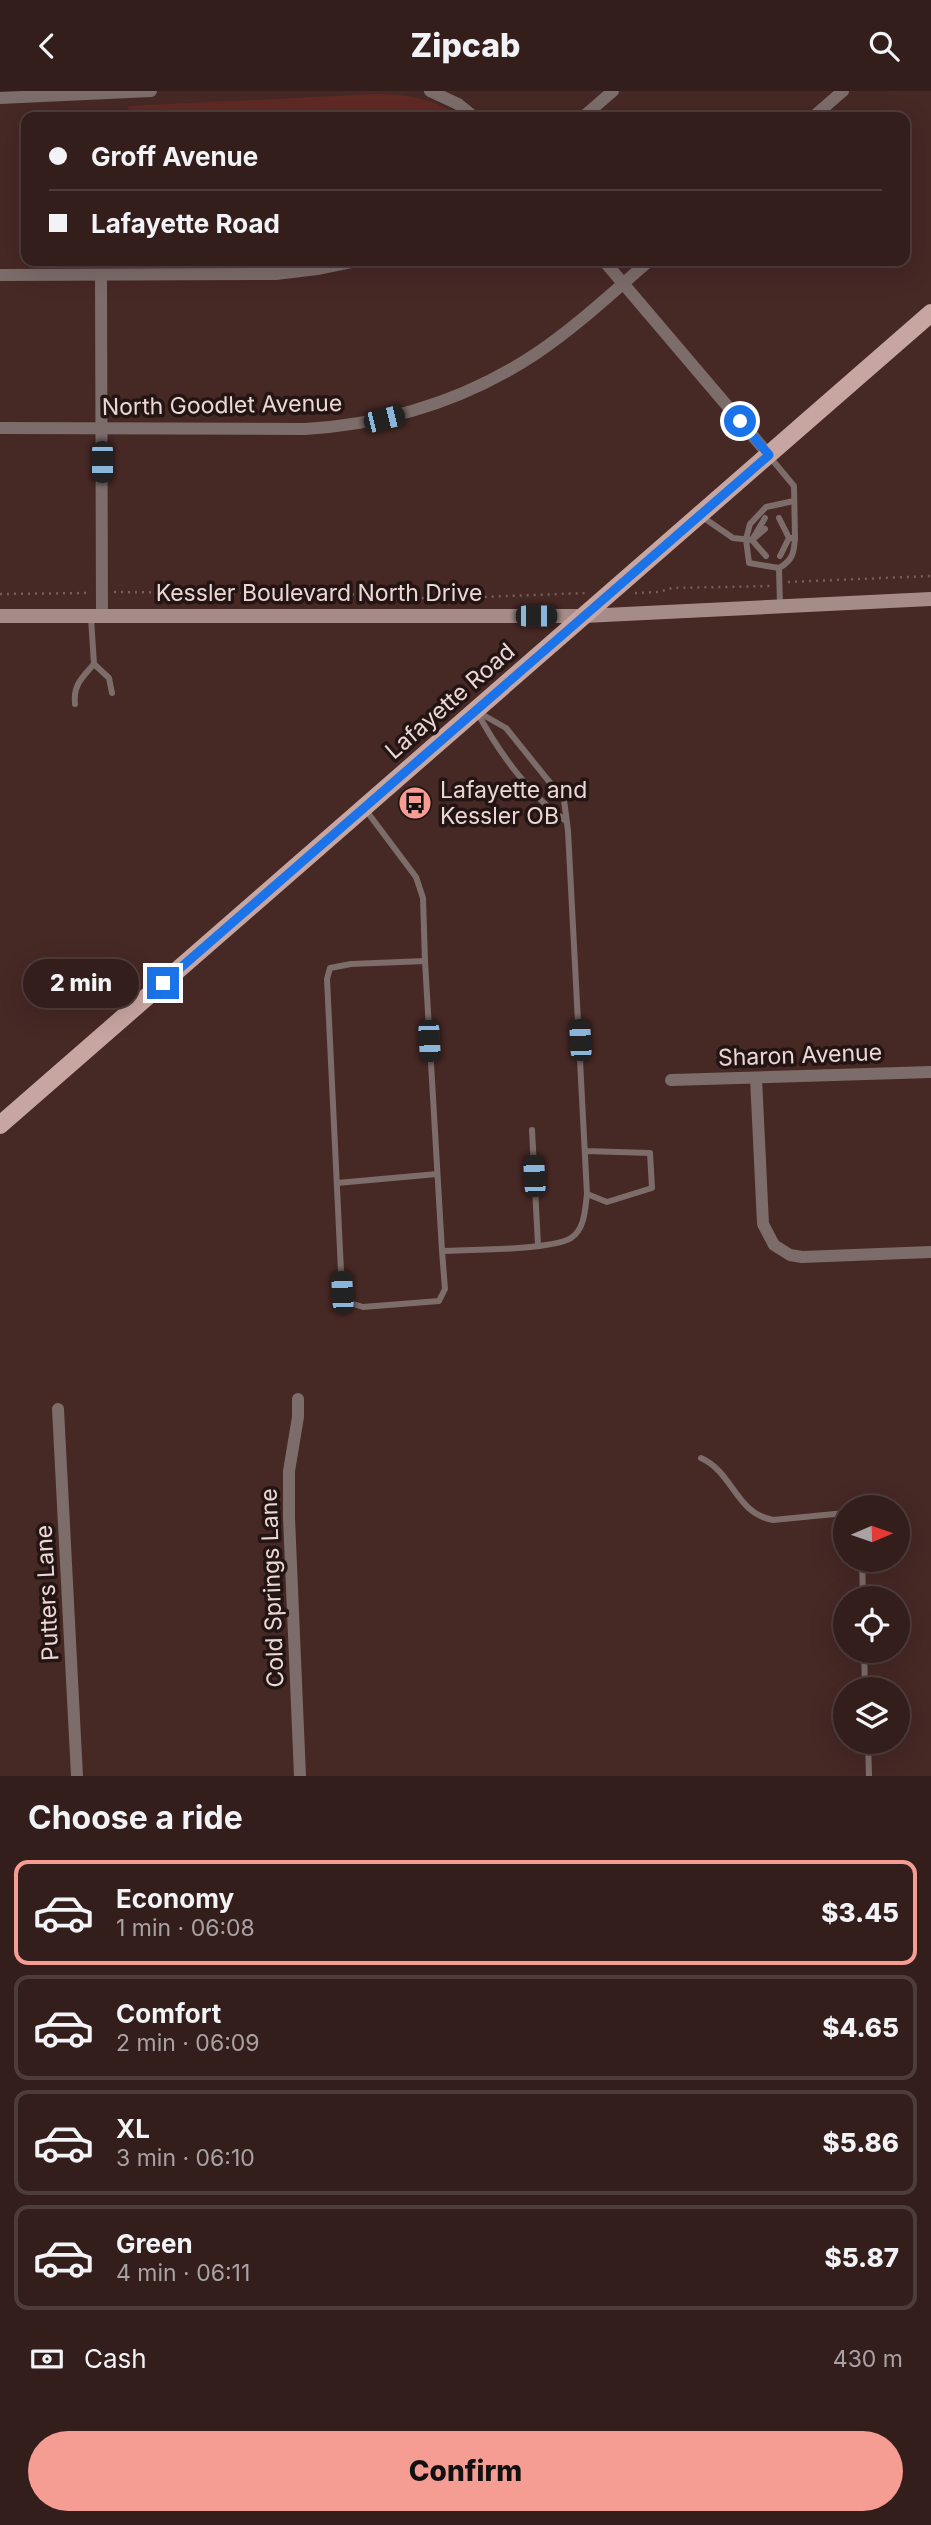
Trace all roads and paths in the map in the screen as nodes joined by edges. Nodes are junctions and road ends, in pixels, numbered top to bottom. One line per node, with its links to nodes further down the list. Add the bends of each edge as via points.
1 (151, 91): 5 (street)
2 (430, 91): 7 (street)
3 (613, 91): 8 (street)
4 (843, 91): 9 (street)
5 (79, 92): 6 (street)
6 (0, 98)
7 (468, 112)
8 (589, 112)
9 (819, 112)
10 (332, 266): 14 (street, via 276,274)
11 (608, 266): 15 (street)
12 (643, 266): 15 (street, North Goodlet Avenue)
13 (0, 275): 14 (street)
14 (101, 275): 18 (street)
15 (623, 283): 18 (street, North Goodlet Avenue, via 520,363 455,397 408,412 305,429); 19 (street)
16 (931, 313): 19 (main road, Lafayette Road)
17 (0, 428): 18 (street, North Goodlet Avenue)
18 (102, 428): 35 (street)
19 (769, 455): 20 (lane, via 794,486); 21 (main road, Lafayette Road)
20 (794, 501): 26 (lane); 27 (lane, via 766,507 750,524)
21 (700, 515): 27 (lane, via 733,538); 36 (main road, Lafayette Road)
22 (779, 518): 26 (lane)
23 (765, 519): 27 (lane)
24 (779, 529): 26 (lane)
25 (765, 530): 27 (lane)
26 (792, 538): 28 (lane); 31 (lane); 32 (lane, via 794,553)
27 (748, 540): 29 (lane); 30 (lane); 32 (lane, via 749,563)
28 (780, 546)
29 (766, 547)
30 (766, 556)
31 (780, 556)
32 (779, 568): 34 (lane)
33 (931, 576): 34 (path)
34 (779, 584): 36 (path); 39 (lane)
35 (102, 592): 36 (path, via 430,599); 37 (path); 41 (street)
36 (610, 593): 42 (main road, Lafayette Road)
37 (0, 594)
38 (931, 599): 39 (main road, Kessler Boulevard North Drive)
39 (780, 607): 42 (main road, Kessler Boulevard North Drive)
40 (0, 615): 41 (main road, Kessler Boulevard North Drive)
41 (97, 616): 42 (main road, Kessler Boulevard North Drive); 43 (lane)
42 (584, 616): 46 (main road, Lafayette Road)
43 (94, 664): 44 (lane, via 109,678); 45 (lane, via 78,680)
44 (112, 693)
45 (75, 704)
46 (476, 711): 47 (main road, Lafayette Road); 48 (lane, via 495,746); 48 (lane, via 506,728 564,800)
47 (364, 808): 49 (lane, via 416,877 423,898); 53 (main road, Lafayette Road)
48 (566, 821): 55 (lane)
49 (425, 961): 56 (lane); 57 (lane, via 330,968)
50 (931, 1072): 51 (street, Sharon Avenue)
51 (756, 1078): 52 (street, Sharon Avenue); 61 (street, via 763,1224 774,1245 802,1257)
52 (671, 1080)
53 (0, 1125)
54 (532, 1130): 59 (lane)
55 (586, 1151): 58 (lane); 58 (lane, via 650,1153 652,1188 607,1202)
56 (437, 1174): 57 (lane); 60 (lane)
57 (337, 1183): 60 (lane, via 342,1292 350,1303 363,1307 439,1301 445,1289)
58 (587, 1194): 59 (lane, via 580,1228 570,1238)
59 (538, 1245): 60 (lane)
60 (442, 1251)
61 (931, 1252)
62 (298, 1399): 68 (street, Cold Springs Lane, via 289,1471 289,1518)
63 (58, 1409): 67 (street, Putters Lane)
64 (701, 1458): 65 (lane, via 721,1472 746,1508 763,1518)
65 (833, 1514)
66 (868, 1754): 69 (lane)
67 (77, 1776)
68 (300, 1776)
69 (869, 1776)

